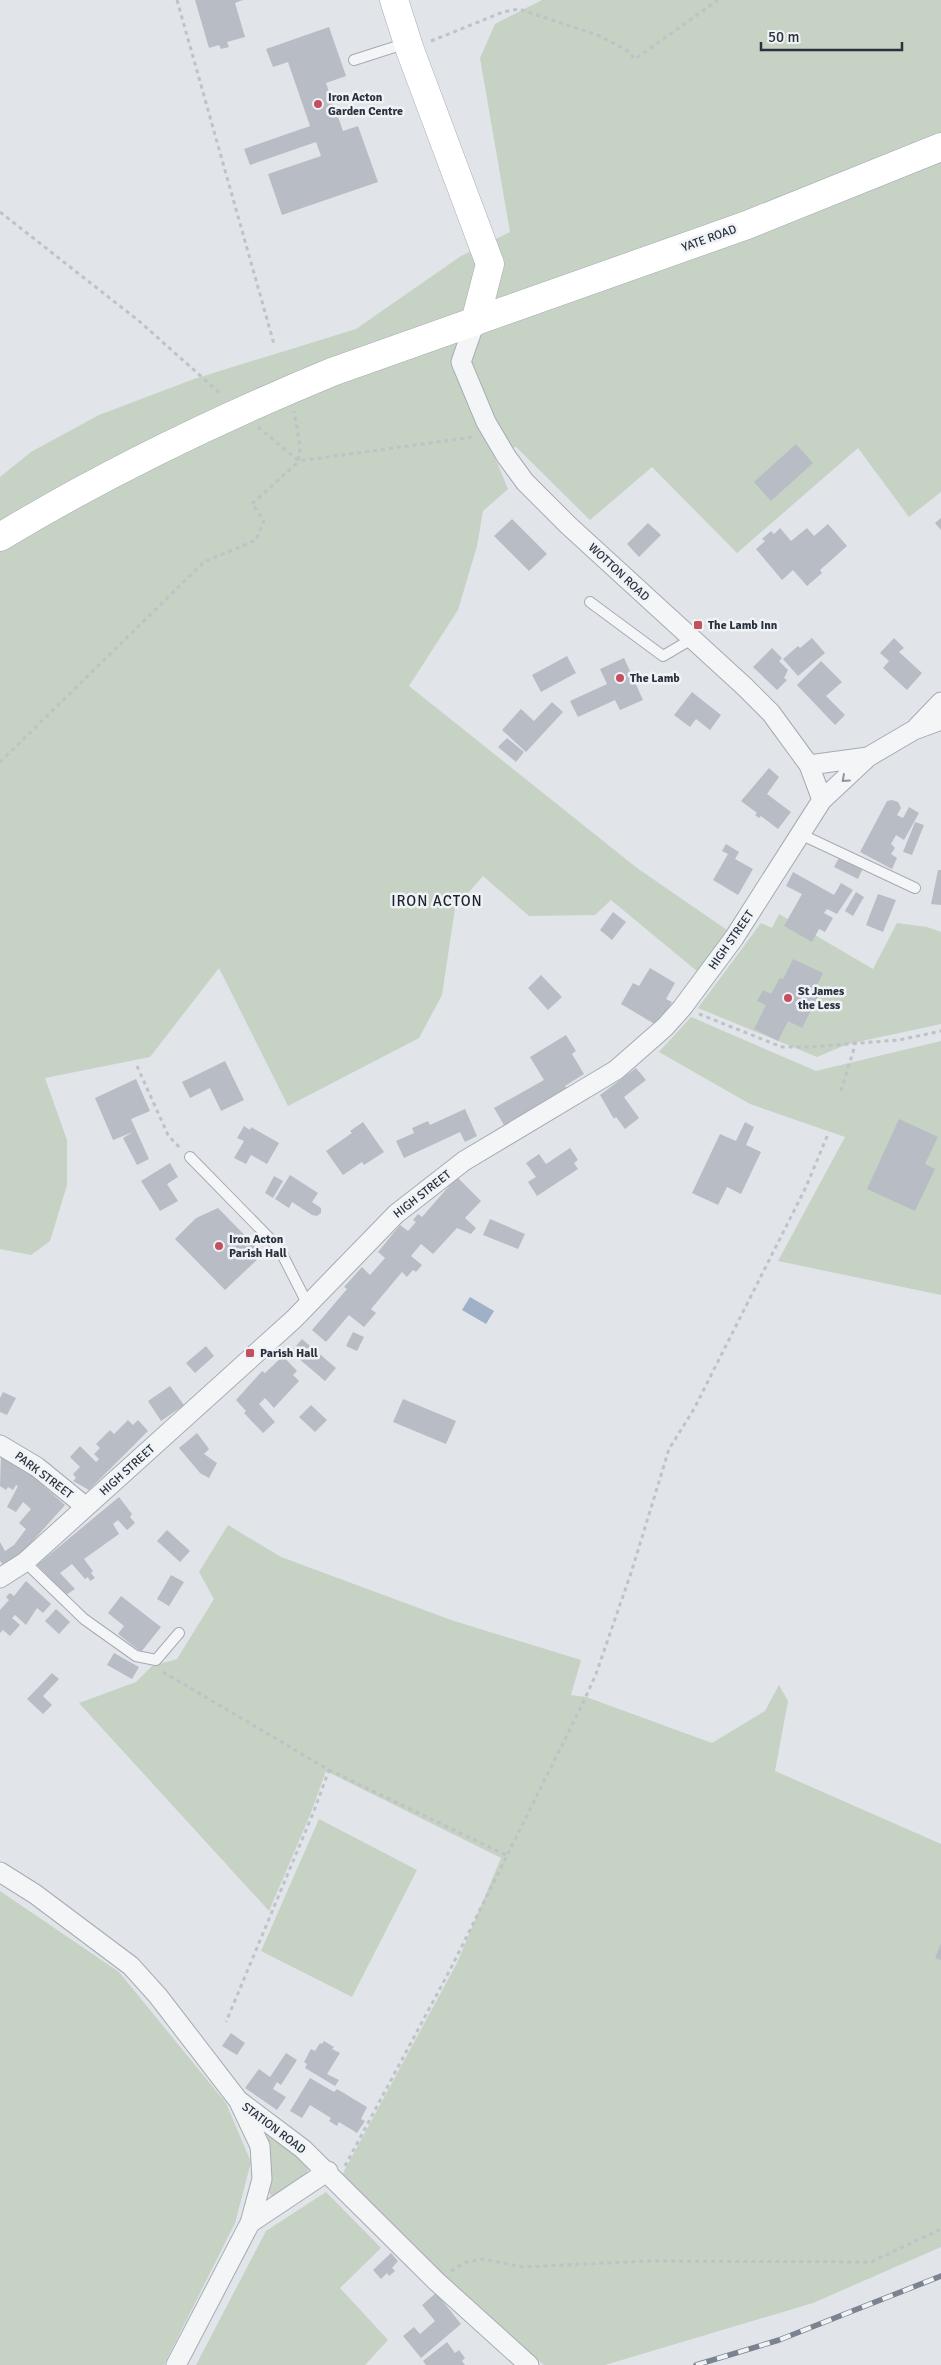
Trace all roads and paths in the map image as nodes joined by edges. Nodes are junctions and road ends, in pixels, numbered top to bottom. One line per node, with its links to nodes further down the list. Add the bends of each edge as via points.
1 (177, 0): 9 (path)
2 (394, 0): 4 (main road)
3 (718, 0): 4 (path, via 635,60 628,51 600,36 519,9)
4 (419, 42): 5 (lane); 8 (main road, via 490,264)
5 (354, 60)
6 (941, 147): 8 (main road, YATE ROAD, via 747,225)
7 (0, 212): 11 (path, via 138,321 203,376)
8 (475, 322): 10 (main road, YATE ROAD); 12 (street, WOTTON ROAD, via 460,362)
9 (274, 344)
10 (291, 389): 11 (main road, YATE ROAD); 13 (path, via 300,445)
11 (238, 411): 13 (path); 14 (main road, YATE ROAD, via 126,466)
12 (493, 434): 13 (path); 16 (street, WOTTON ROAD, via 525,482)
13 (299, 461): 21 (path, via 252,504 264,521 256,540 204,562)
14 (0, 537)
15 (590, 602): 16 (lane, via 663,656)
16 (692, 638): 22 (street, WOTTON ROAD, via 771,713)
17 (941, 702): 19 (street)
18 (941, 720): 19 (street)
19 (914, 730): 20 (street)
20 (868, 757): 22 (street); 23 (street, HIGH STREET, one-way to 23)
21 (0, 762)
22 (809, 765): 23 (street, WOTTON ROAD)
23 (822, 800): 24 (street, HIGH STREET)
24 (800, 834): 25 (lane); 33 (street, HIGH STREET, via 734,938 665,1028 616,1070 464,1161 396,1214)
25 (915, 888)
26 (696, 1012): 28 (path, via 782,1046)
27 (941, 1031): 28 (path, via 900,1040)
28 (856, 1042): 30 (path)
29 (137, 1066): 32 (path, via 168,1135)
30 (841, 1092)
31 (828, 1134): 41 (path, via 790,1220 694,1409 669,1449 596,1674)
32 (190, 1157): 33 (lane, via 279,1248)
33 (308, 1305): 35 (street, HIGH STREET)
34 (0, 1445): 35 (street, PARK STREET, via 37,1467)
35 (86, 1507): 36 (street, HIGH STREET)
36 (25, 1562): 37 (street, HIGH STREET); 39 (lane, via 84,1619)
37 (0, 1578)
38 (178, 1633): 39 (lane, via 156,1660)
39 (136, 1656): 40 (path)
40 (329, 1770): 41 (path); 43 (path)
41 (508, 1856): 45 (path)
42 (0, 1872): 44 (street, STATION ROAD, via 35,1894 131,1966)
43 (226, 2022)
44 (238, 2100): 45 (street, STATION ROAD, via 303,2149); 46 (street, via 260,2146 262,2180)
45 (332, 2176): 46 (street); 48 (street, STATION ROAD)
46 (250, 2223): 49 (street)
47 (941, 2229): 48 (path, via 871,2262 647,2261 523,2267 484,2259 466,2262)
48 (436, 2281): 50 (street, STATION ROAD)
49 (176, 2365)
50 (529, 2365)

